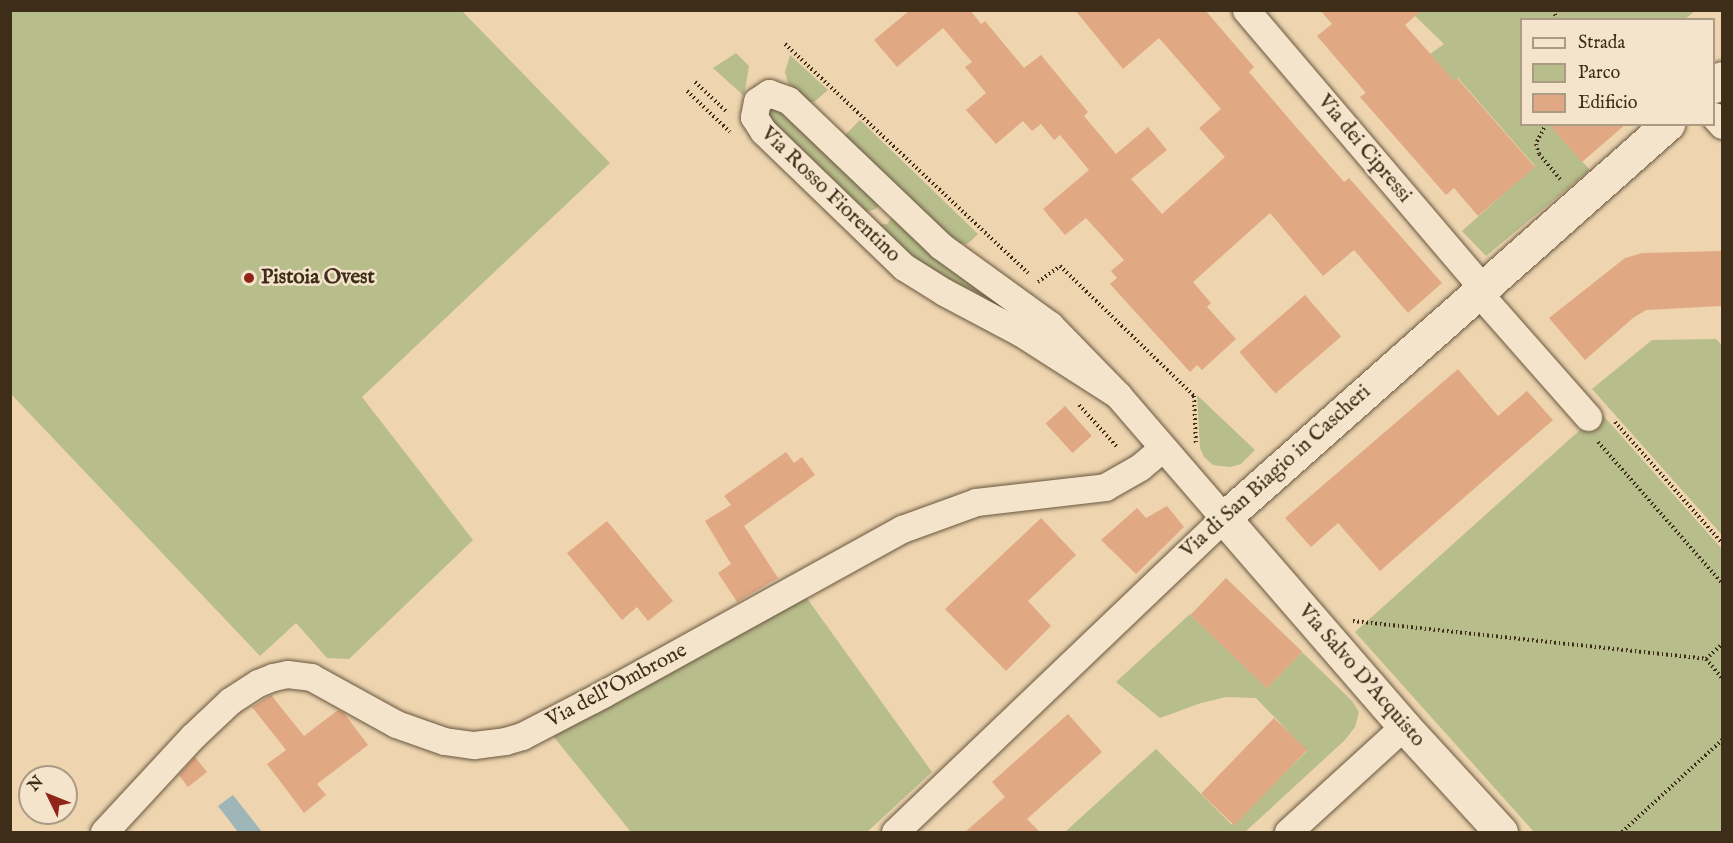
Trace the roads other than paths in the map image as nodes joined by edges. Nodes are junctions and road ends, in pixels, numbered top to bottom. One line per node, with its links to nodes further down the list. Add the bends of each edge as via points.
1 (1246, 10): 5 (street, Via dei Cipressi)
2 (1666, 126): 5 (street, Via di San Biagio in Cascheri)
3 (896, 203): 4 (street); 4 (street, Via Rosso Fiorentino, via 788,100 769,93 757,101 754,114 758,126); 6 (street, Via Rosso Fiorentino, via 951,254 1042,318)
4 (867, 233): 6 (street, Via Rosso Fiorentino, via 914,275 1021,333)
5 (1480, 289): 7 (street, Via dei Cipressi); 9 (street, Via di San Biagio in Cascheri)
6 (1118, 395): 8 (street, Via Rosso Fiorentino)
7 (1588, 417)
8 (1163, 448): 9 (street, Via Rosso Fiorentino); 11 (street, Via dell'Ombrone, via 1106,487 976,502 902,529 613,689 505,741 474,745 444,741 396,724 311,676 273,677 218,712)
9 (1224, 518): 10 (street, Via Salvo D'Acquisto); 12 (street, Via di San Biagio in Cascheri)
10 (1404, 726): 13 (street); 14 (street, Via Salvo D'Acquisto)
11 (104, 832)
12 (895, 832)
13 (1288, 832)
14 (1501, 832)

